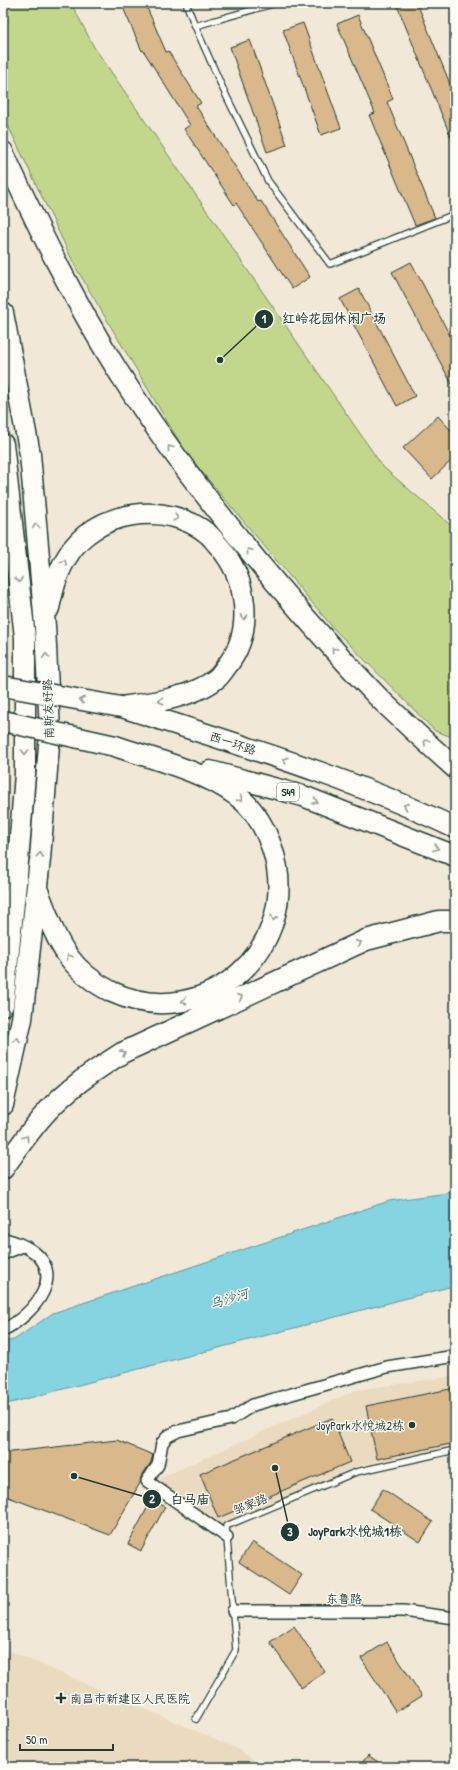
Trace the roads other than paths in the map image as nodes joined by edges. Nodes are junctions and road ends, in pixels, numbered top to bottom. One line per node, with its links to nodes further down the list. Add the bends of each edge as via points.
1 (186, 3): 3 (lane)
2 (276, 3): 3 (lane)
3 (195, 26): 5 (lane, via 222,89 268,180 330,264)
4 (3, 152): 14 (highway, one-way to 4, via 327,644 247,548 166,443 116,367 70,287)
5 (455, 214)
6 (3, 313): 9 (highway, 南斯友好路, one-way to 6, via 30,454)
7 (3, 444): 8 (highway, 南斯友好路)
8 (7, 500): 17 (highway, 南斯友好路, one-way to 17, via 25,637 25,774)
9 (45, 626): 11 (highway, one-way to 11, via 55,582 67,556 82,538 104,523 127,515 156,513 187,522 208,534 226,554 238,576 245,606 243,632 234,656 216,679 191,692 161,701); 18 (highway, 南斯友好路, one-way to 9, via 50,732)
10 (3, 686): 11 (highway, 西一环路 / S49, one-way to 10, bridge)
11 (121, 707): 15 (highway, 西一环路 / S49, one-way to 11, via 426,814 291,762)
12 (3, 721): 13 (highway, S49, bridge)
13 (115, 746): 16 (highway, S49, one-way to 16, via 303,796); 18 (highway, one-way to 18, via 213,780 238,796 255,814 268,837 277,862 276,916 267,940 250,963 224,986 196,999 167,1004 143,1002 103,987 84,974 68,957 54,932)
14 (455, 768)
15 (455, 828)
16 (455, 856)
17 (17, 874): 19 (highway); 21 (highway, 南斯友好路)
18 (37, 886): 22 (highway, 南斯友好路, one-way to 18, via 22,1019)
19 (3, 894)
20 (455, 921): 23 (highway, one-way to 20, via 58,1100 91,1073 122,1053 366,940 439,921)
21 (3, 1006)
22 (3, 1105)
23 (3, 1169)
24 (3, 1238): 25 (street)
25 (23, 1246): 26 (street); 27 (street, via 36,1254 46,1266 46,1286 43,1294 30,1309)
26 (3, 1254)
27 (3, 1330)
28 (455, 1356): 30 (street, via 387,1367 253,1405 231,1419 178,1430 168,1436 162,1443 158,1465 146,1481)
29 (455, 1450): 30 (lane, 邹家路, via 356,1472 226,1526)
30 (227, 1537): 31 (lane)
31 (233, 1611): 32 (street, 东鲁路, via 403,1612); 33 (lane, via 236,1650)
32 (455, 1618)
33 (196, 1719)

